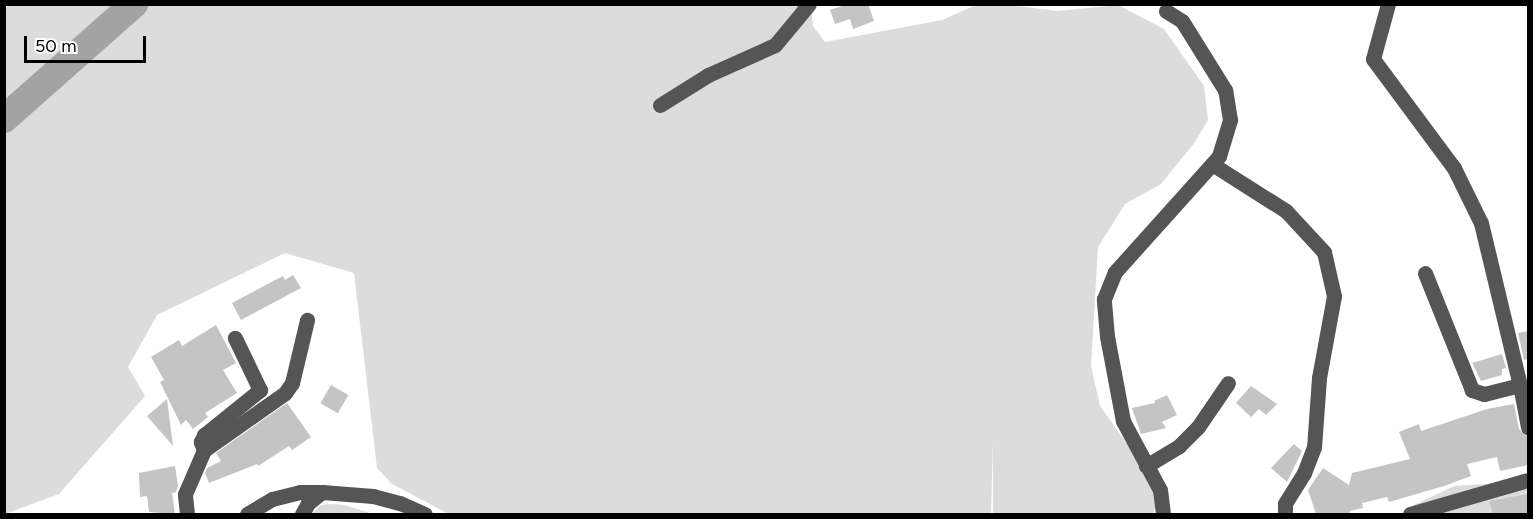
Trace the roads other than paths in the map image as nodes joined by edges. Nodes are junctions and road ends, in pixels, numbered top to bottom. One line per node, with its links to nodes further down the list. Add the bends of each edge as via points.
1 (809, 4): 4 (street, via 775,45 708,75)
2 (1388, 4): 10 (street, via 1373,59 1454,168 1481,223)
3 (1166, 7): 5 (street, via 1182,21 1225,90 1230,120 1219,156)
4 (660, 105)
5 (1212, 164): 13 (street, via 1115,272 1104,299 1123,421); 23 (street, via 1286,211 1324,252 1334,296 1319,378 1314,447 1285,504)
6 (1425, 273): 10 (street, via 1473,390 1484,394)
7 (307, 320): 12 (street, via 297,370 285,393)
8 (235, 338): 12 (street, via 260,390 204,435)
9 (1228, 383): 13 (street, via 1198,427 1179,446)
10 (1520, 385): 11 (street)
11 (1528, 427)
12 (204, 450): 17 (street, via 185,494)
13 (1146, 466): 22 (street, via 1160,490)
14 (1528, 480): 24 (street)
15 (322, 492): 16 (street); 18 (street, via 300,492 272,499); 19 (street)
16 (374, 496): 20 (street); 21 (street)
17 (187, 514)
18 (247, 514)
19 (302, 514)
20 (387, 514)
21 (425, 514)
22 (1162, 514)
23 (1285, 514)
24 (1410, 514)

